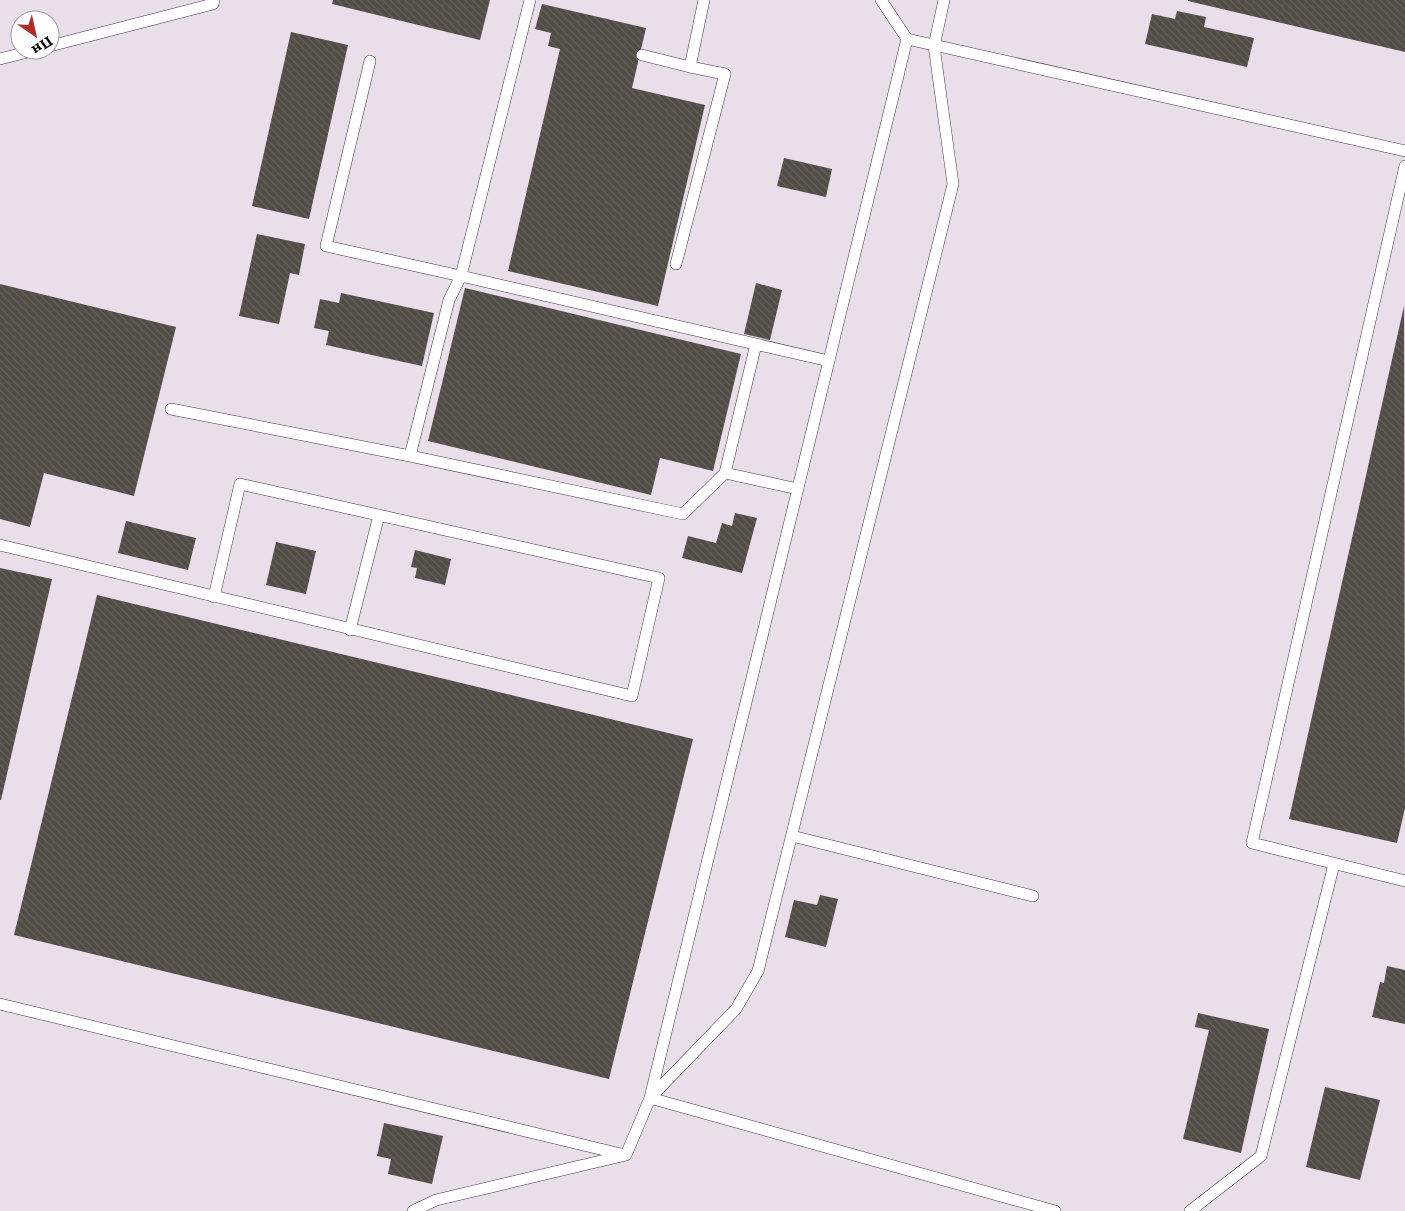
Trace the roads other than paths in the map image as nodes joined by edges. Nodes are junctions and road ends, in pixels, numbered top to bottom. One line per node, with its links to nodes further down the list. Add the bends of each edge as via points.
1 (214, 0): 7 (lane, via 213,4)
2 (530, 0): 15 (lane)
3 (704, 0): 11 (lane)
4 (881, 0): 6 (lane)
5 (944, 0): 8 (lane)
6 (907, 39): 8 (lane); 17 (lane)
7 (60, 43)
8 (934, 46): 12 (lane); 26 (lane, via 952,184)
9 (642, 55): 11 (lane)
10 (370, 61): 15 (lane, via 326,246)
11 (690, 67): 14 (lane, via 725,74)
12 (1405, 151)
13 (1405, 166): 27 (lane, via 1252,843)
14 (676, 264)
15 (461, 276): 16 (lane); 19 (lane, via 449,300)
16 (756, 344): 17 (lane); 20 (lane)
17 (829, 361): 21 (lane)
18 (171, 409): 19 (lane)
19 (410, 456): 20 (lane, via 683,514)
20 (725, 473): 21 (lane)
21 (798, 489): 31 (lane)
22 (379, 515): 24 (lane, via 240,484); 25 (lane); 25 (lane, via 660,578 632,696)
23 (0, 545): 24 (lane)
24 (214, 597): 25 (lane)
25 (350, 630)
26 (792, 836): 29 (lane); 31 (lane, via 758,971 736,1009)
27 (1334, 864): 28 (lane); 36 (lane, via 1261,1156)
28 (1405, 880)
29 (1033, 896)
30 (0, 1004): 32 (lane)
31 (650, 1098): 32 (lane); 35 (lane)
32 (626, 1155): 33 (lane)
33 (435, 1206): 34 (lane)
34 (412, 1211)
35 (1055, 1211)
36 (1190, 1211)

